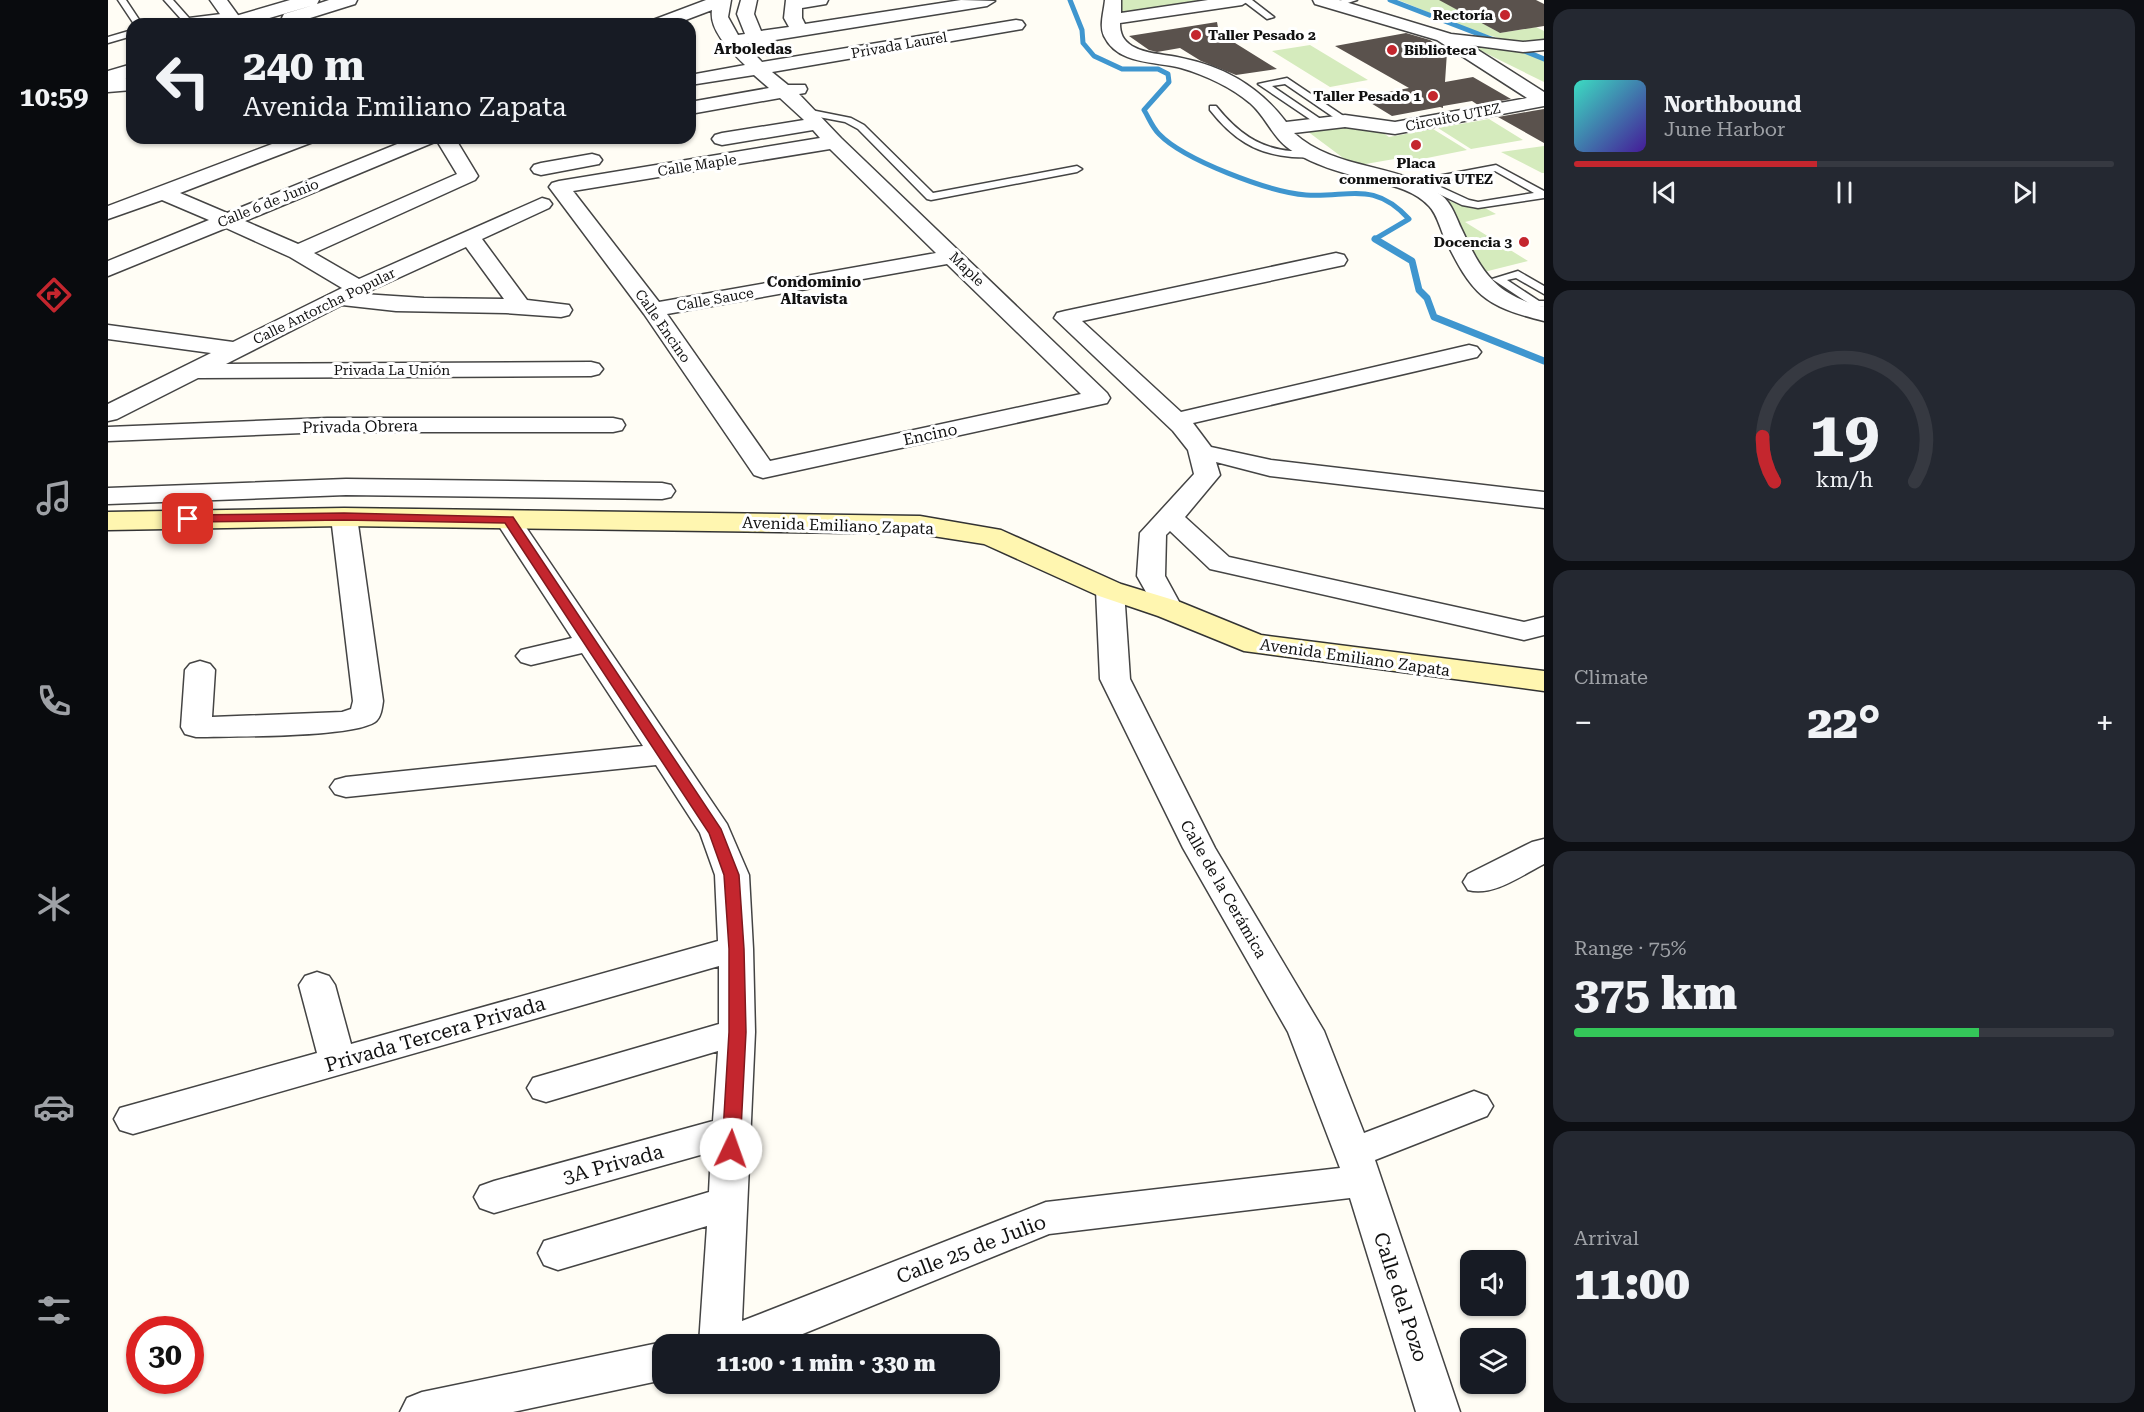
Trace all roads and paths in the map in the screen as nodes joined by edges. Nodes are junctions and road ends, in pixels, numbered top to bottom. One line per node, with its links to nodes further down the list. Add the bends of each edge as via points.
1 (122, 0): 17 (lane)
2 (168, 0): 18 (lane)
3 (218, 0): 19 (street)
4 (310, 0): 20 (street)
5 (348, 0): 21 (street)
6 (722, 0): 22 (street); 30 (street, via 720,21)
7 (749, 0): 28 (street, via 744,9 746,22)
8 (820, 0): 14 (street)
9 (1113, 0): 23 (street)
10 (1242, 0): 23 (street)
11 (1246, 0): 16 (lane)
12 (1353, 0): 15 (lane)
13 (987, 1): 25 (street)
14 (794, 2): 25 (street, via 792,18)
15 (1328, 2): 27 (street, Circuito UTEZ)
16 (1270, 17)
17 (134, 18)
18 (184, 18)
19 (229, 18)
20 (242, 18)
21 (291, 18)
22 (675, 18)
23 (1113, 19): 46 (street, via 1112,34 1121,47 1146,58 1186,64 1218,76 1256,98)
24 (1016, 25): 34 (street, Privada Laurel)
25 (800, 31): 28 (street)
26 (126, 35): 29 (lane)
27 (1443, 36): 31 (street, via 1523,47); 44 (street, Circuito UTEZ, via 1544,100 1395,128)
28 (757, 38): 30 (street); 34 (street)
29 (108, 40)
30 (734, 41): 35 (street)
31 (1544, 45)
32 (126, 58): 33 (street)
33 (108, 64)
34 (782, 66): 35 (street, Privada Laurel); 41 (street)
35 (761, 70): 38 (street); 41 (street)
36 (126, 72): 37 (street)
37 (108, 78)
38 (696, 79)
39 (126, 84): 40 (street)
40 (108, 86)
41 (800, 103): 42 (street); 47 (street); 48 (street, Maple); 55 (lane, via 861,127 931,197)
42 (696, 108)
43 (1213, 108): 52 (lane, via 1232,133 1244,141 1291,154)
44 (1345, 121): 45 (street, Circuito UTEZ); 45 (lane, via 1287,81 1263,84)
45 (1320, 122): 46 (street, Circuito UTEZ)
46 (1279, 129): 52 (street, via 1299,147)
47 (702, 142)
48 (834, 142): 57 (street, Calle Maple); 64 (street, Maple)
49 (290, 144): 58 (street)
50 (414, 144): 61 (street, Calle 6 de Junio)
51 (449, 144): 63 (street, via 468,176)
52 (1314, 154): 56 (street, via 1331,162)
53 (610, 158): 54 (street)
54 (541, 169)
55 (1077, 169)
56 (1412, 181): 56 (lane, via 1478,206 1544,195 1496,168); 73 (street, via 1437,202 1473,273 1487,292 1517,308)
57 (559, 187): 72 (street, Calle Encino)
58 (162, 192): 60 (street); 61 (street)
59 (542, 204): 62 (street, Calle Antorcha Popular)
60 (108, 213)
61 (226, 220): 63 (street); 66 (street, Calle 6 de Junio)
62 (471, 239): 68 (street, Calle Antorcha Popular); 70 (street)
63 (298, 252): 68 (street)
64 (953, 256): 72 (street, Calle Sauce); 79 (street, Maple)
65 (1336, 260): 81 (street, via 1065,318)
66 (108, 269)
67 (1544, 291): 69 (lane, via 1518,274 1498,279 1537,304)
68 (350, 293): 70 (street, via 377,304); 75 (street, Calle Antorcha Popular)
69 (1544, 304)
70 (519, 305): 71 (street)
71 (561, 310)
72 (653, 310): 85 (street, Calle Encino)
73 (1544, 314)
74 (110, 334): 75 (street)
75 (235, 349): 78 (street, Calle Antorcha Popular)
76 (1468, 352): 81 (street)
77 (591, 369): 78 (street, Privada La Unión)
78 (194, 371): 80 (street, Calle Antorcha Popular)
79 (1098, 398): 85 (street, Encino)
80 (108, 414)
81 (1176, 420): 84 (street)
82 (613, 425): 83 (street, Privada Obrera, via 327,425)
83 (108, 434)
84 (1201, 454): 88 (street, via 1270,468); 90 (street, via 1207,475)
85 (763, 470)
86 (662, 491): 87 (street, via 346,487)
87 (108, 496)
88 (1544, 500)
89 (344, 517): 91 (main road, Avenida Emiliano Zapata); 92 (main road, Avenida Emiliano Zapata); 98 (street, via 368,701 365,715 344,722 196,727)
90 (1169, 518): 94 (street, via 1153,533 1151,576); 95 (street, via 1220,563 1524,631)
91 (508, 520): 93 (main road, Avenida Emiliano Zapata, via 920,525 991,536); 96 (street)
92 (108, 521)
93 (1110, 590): 94 (main road, Avenida Emiliano Zapata); 112 (street, Calle de la Cerámica, via 1114,679 1199,848 1306,1031)
94 (1169, 609): 99 (main road, Avenida Emiliano Zapata, via 1255,644)
95 (1544, 626)
96 (591, 642): 97 (street); 100 (street)
97 (531, 656)
98 (200, 670)
99 (1544, 681)
100 (664, 754): 101 (street); 104 (street, via 716,832 732,875)
101 (346, 787)
102 (1544, 850): 103 (street)
103 (1480, 882)
104 (736, 949): 106 (street); 107 (street, Privada Tercera Privada)
105 (317, 985): 107 (street)
106 (737, 1032): 108 (street); 111 (street)
107 (337, 1061): 110 (street, Privada Tercera Privada)
108 (546, 1088)
109 (1474, 1106): 112 (street, Calle 25 de Julio)
110 (134, 1119)
111 (732, 1131): 113 (street, 3A Privada); 114 (street)
112 (1359, 1167): 117 (street, Calle 25 de Julio, via 1046,1218); 120 (street, Calle del Pozo)
113 (494, 1197)
114 (728, 1203): 115 (street); 116 (street)
115 (558, 1253)
116 (721, 1334)
117 (756, 1334)
118 (652, 1363): 119 (street)
119 (422, 1412)
120 (1438, 1412)

